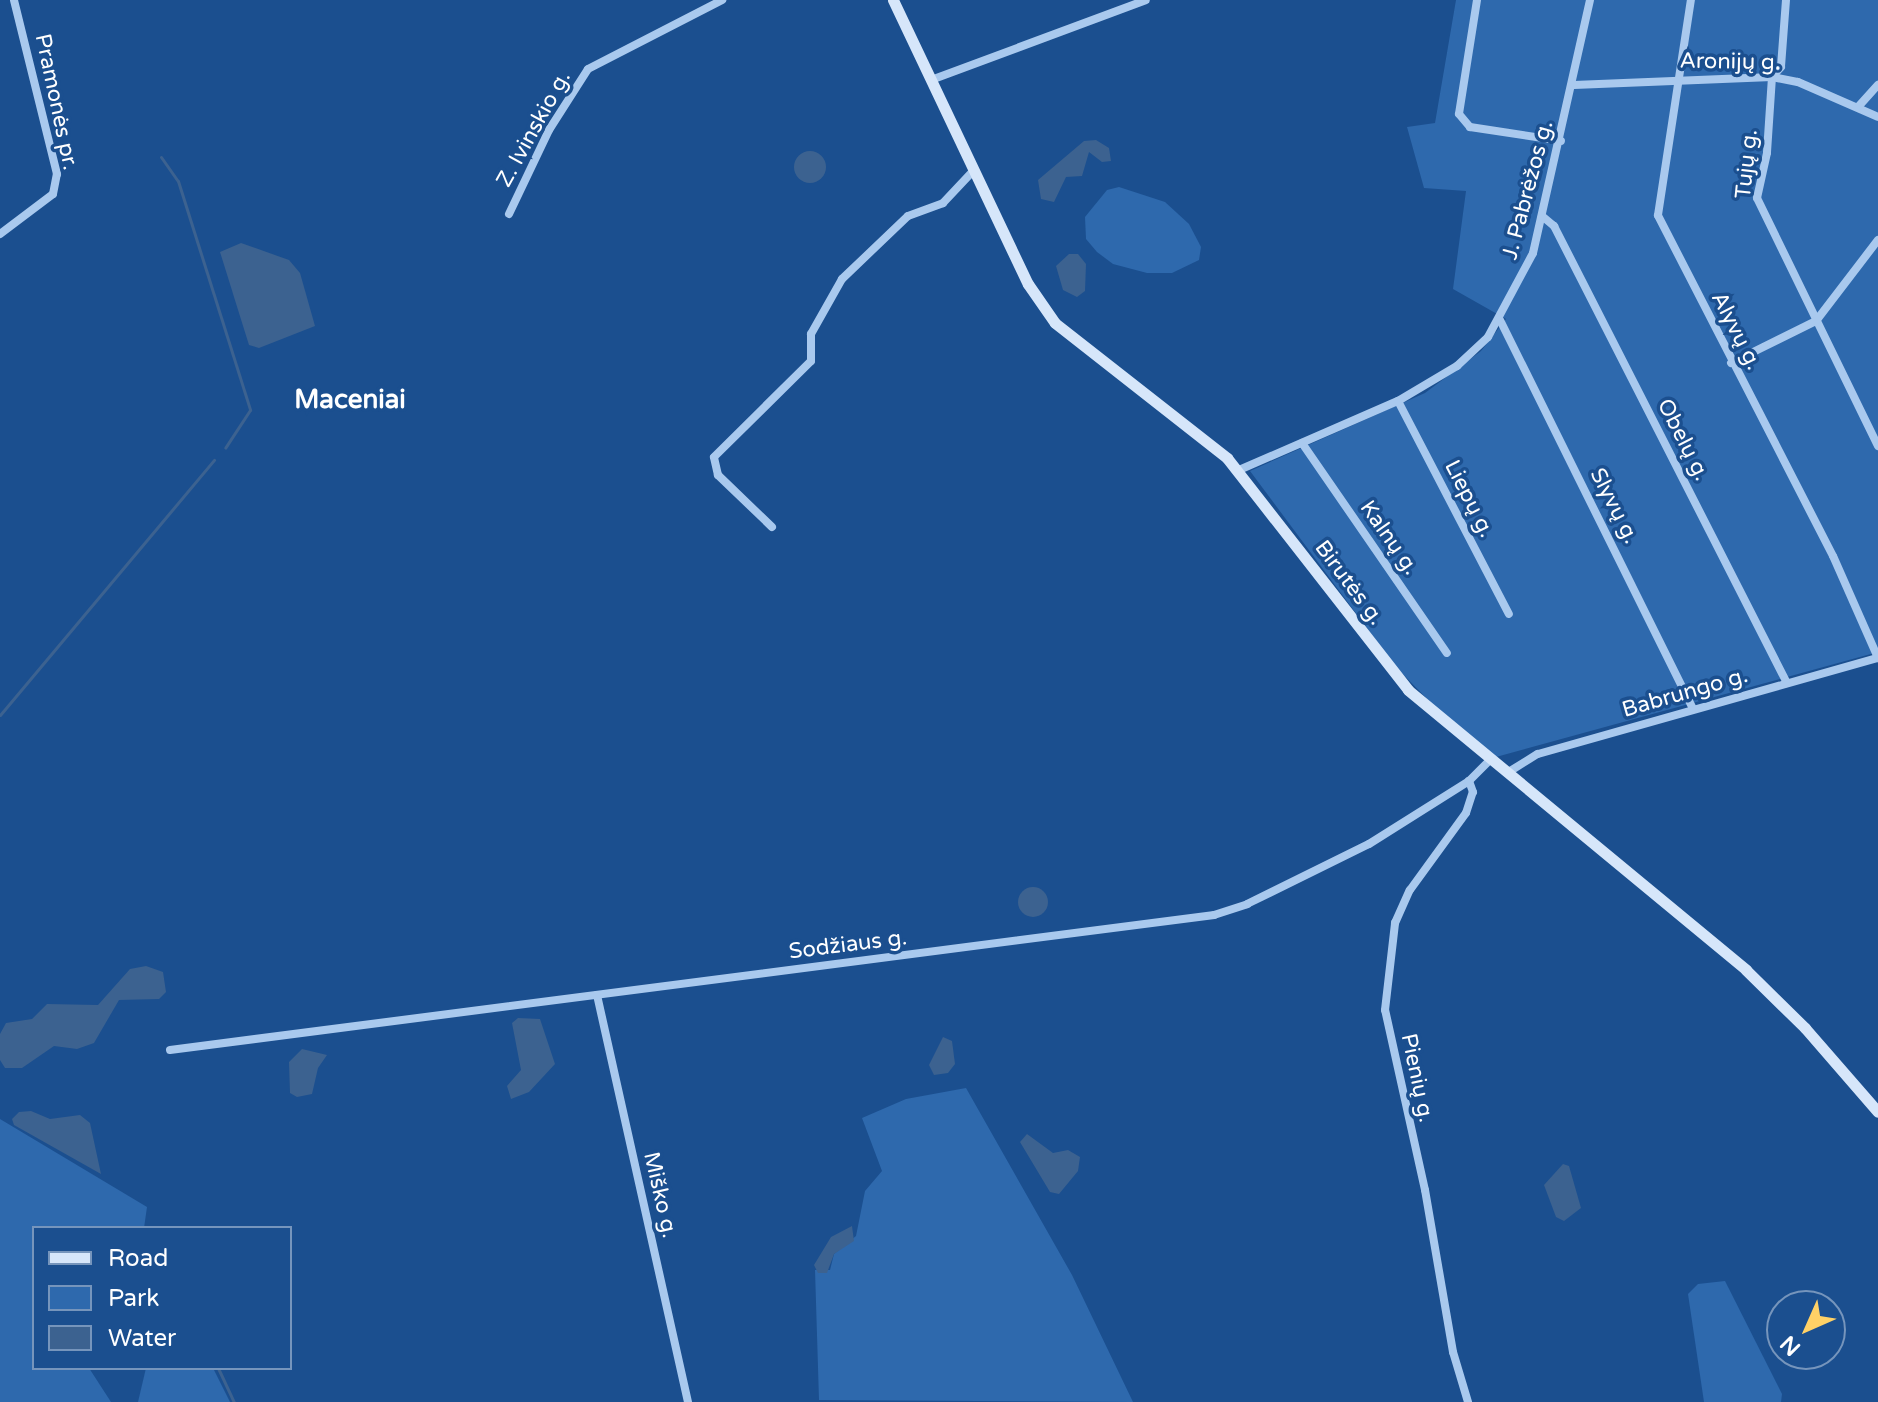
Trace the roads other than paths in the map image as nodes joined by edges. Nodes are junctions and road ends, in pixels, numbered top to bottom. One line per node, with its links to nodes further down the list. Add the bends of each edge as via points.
1 (14, 0): 20 (street, Pramonės pr., via 57,174 53,194)
2 (722, 0): 18 (street, Z. Ivinskio g., via 588,69 549,130)
3 (893, 0): 11 (main road, Birutės g.)
4 (1146, 0): 11 (street)
5 (1477, 0): 16 (street, via 1459,114 1470,127)
6 (1590, 0): 12 (street, J. Pabrėžos g.)
7 (1691, 0): 10 (street, Alyvų g.)
8 (1786, 0): 9 (street, Tujų g., via 1781,67)
9 (1772, 77): 10 (street, Aronijų g.); 14 (street, Aronijų g.); 23 (street, Tujų g., via 1767,153 1757,198)
10 (1678, 78): 12 (street, Aronijų g.); 24 (street, Alyvų g., via 1658,215)
11 (931, 80): 17 (main road, Birutės g.)
12 (1574, 85): 16 (street, J. Pabrėžos g.)
13 (1878, 85): 14 (street)
14 (1858, 107): 15 (street, Aronijų g.)
15 (1878, 117)
16 (1561, 141): 19 (street, J. Pabrėžos g.)
17 (974, 170): 28 (main road, Birutės g., via 1028,284 1055,323); 29 (street, via 943,203 908,216 842,279 811,334 811,361 714,457 718,475)
18 (509, 214)
19 (1542, 216): 22 (street, J. Pabrėžos g., via 1529,263); 33 (street, Obelų g., via 1554,226)
20 (0, 234)
21 (1878, 240): 23 (street)
22 (1500, 320): 25 (street, J. Pabrėžos g., via 1457,366); 34 (street, Slyvų g.)
23 (1816, 321): 24 (street); 27 (street, Tujų g.)
24 (1731, 363): 32 (street, Alyvų g., via 1833,556)
25 (1398, 401): 26 (street, J. Pabrėžos g.); 30 (street, Liepų g.)
26 (1302, 443): 28 (street, J. Pabrėžos g.); 31 (street, Kalnų g.)
27 (1878, 446)
28 (1239, 470): 35 (main road, Birutės g., via 1386,664)
29 (772, 527)
30 (1509, 614)
31 (1447, 653)
32 (1878, 658): 33 (street, Babrungo g.)
33 (1787, 683): 34 (street, Babrungo g.)
34 (1693, 709): 36 (street, Babrungo g., via 1538,754)
35 (1490, 760): 36 (main road, Birutės g.); 37 (street, Sodžiaus g.)
36 (1507, 773): 40 (main road, Birutės g., via 1746,970)
37 (1469, 781): 38 (street, Sodžiaus g., via 1326,868 1214,915); 42 (street, Pienių g., via 1473,792 1466,813 1410,890 1395,923 1385,1010)
38 (597, 995): 39 (street, Sodžiaus g.); 41 (street, Miško g.)
39 (170, 1050)
40 (1878, 1112)
41 (688, 1402)
42 (1468, 1402)

